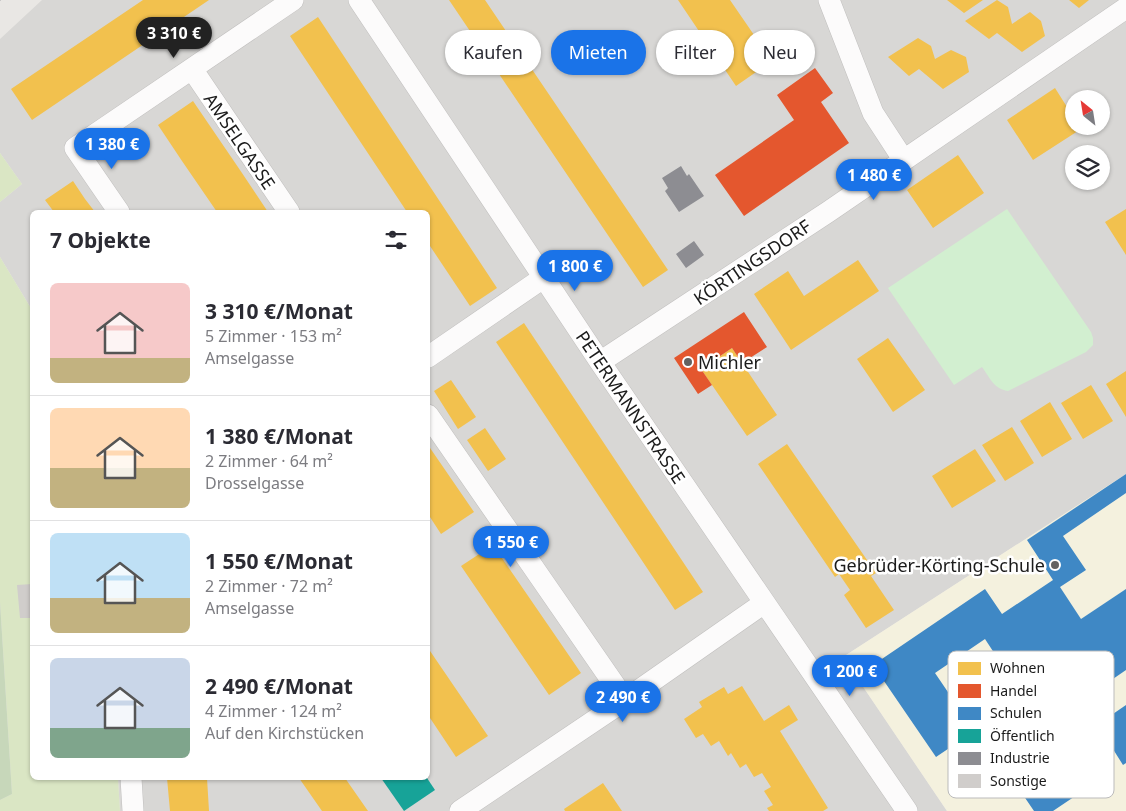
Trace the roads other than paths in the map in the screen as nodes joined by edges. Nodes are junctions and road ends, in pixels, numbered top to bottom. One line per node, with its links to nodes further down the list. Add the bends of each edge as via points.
1 (292, 0): 5 (street)
2 (358, 0): 9 (street, PETERMANNSTRASSE)
3 (829, 0): 6 (street, via 873,113)
4 (1126, 8): 6 (street, KÖRTINGSDORF)
5 (192, 69): 7 (street, via 75,148); 8 (street, AMSELGASSE)
6 (903, 159): 11 (street, KÖRTINGSDORF)
7 (118, 210)
8 (288, 210)
9 (543, 278): 10 (street); 11 (street, PETERMANNSTRASSE)
10 (430, 356)
11 (600, 362): 13 (street, PETERMANNSTRASSE)
12 (430, 418): 14 (street)
13 (764, 603): 14 (street); 16 (street, PETERMANNSTRASSE)
14 (625, 700): 18 (street)
15 (131, 780): 17 (street)
16 (899, 808)
17 (133, 811)
18 (460, 811)

